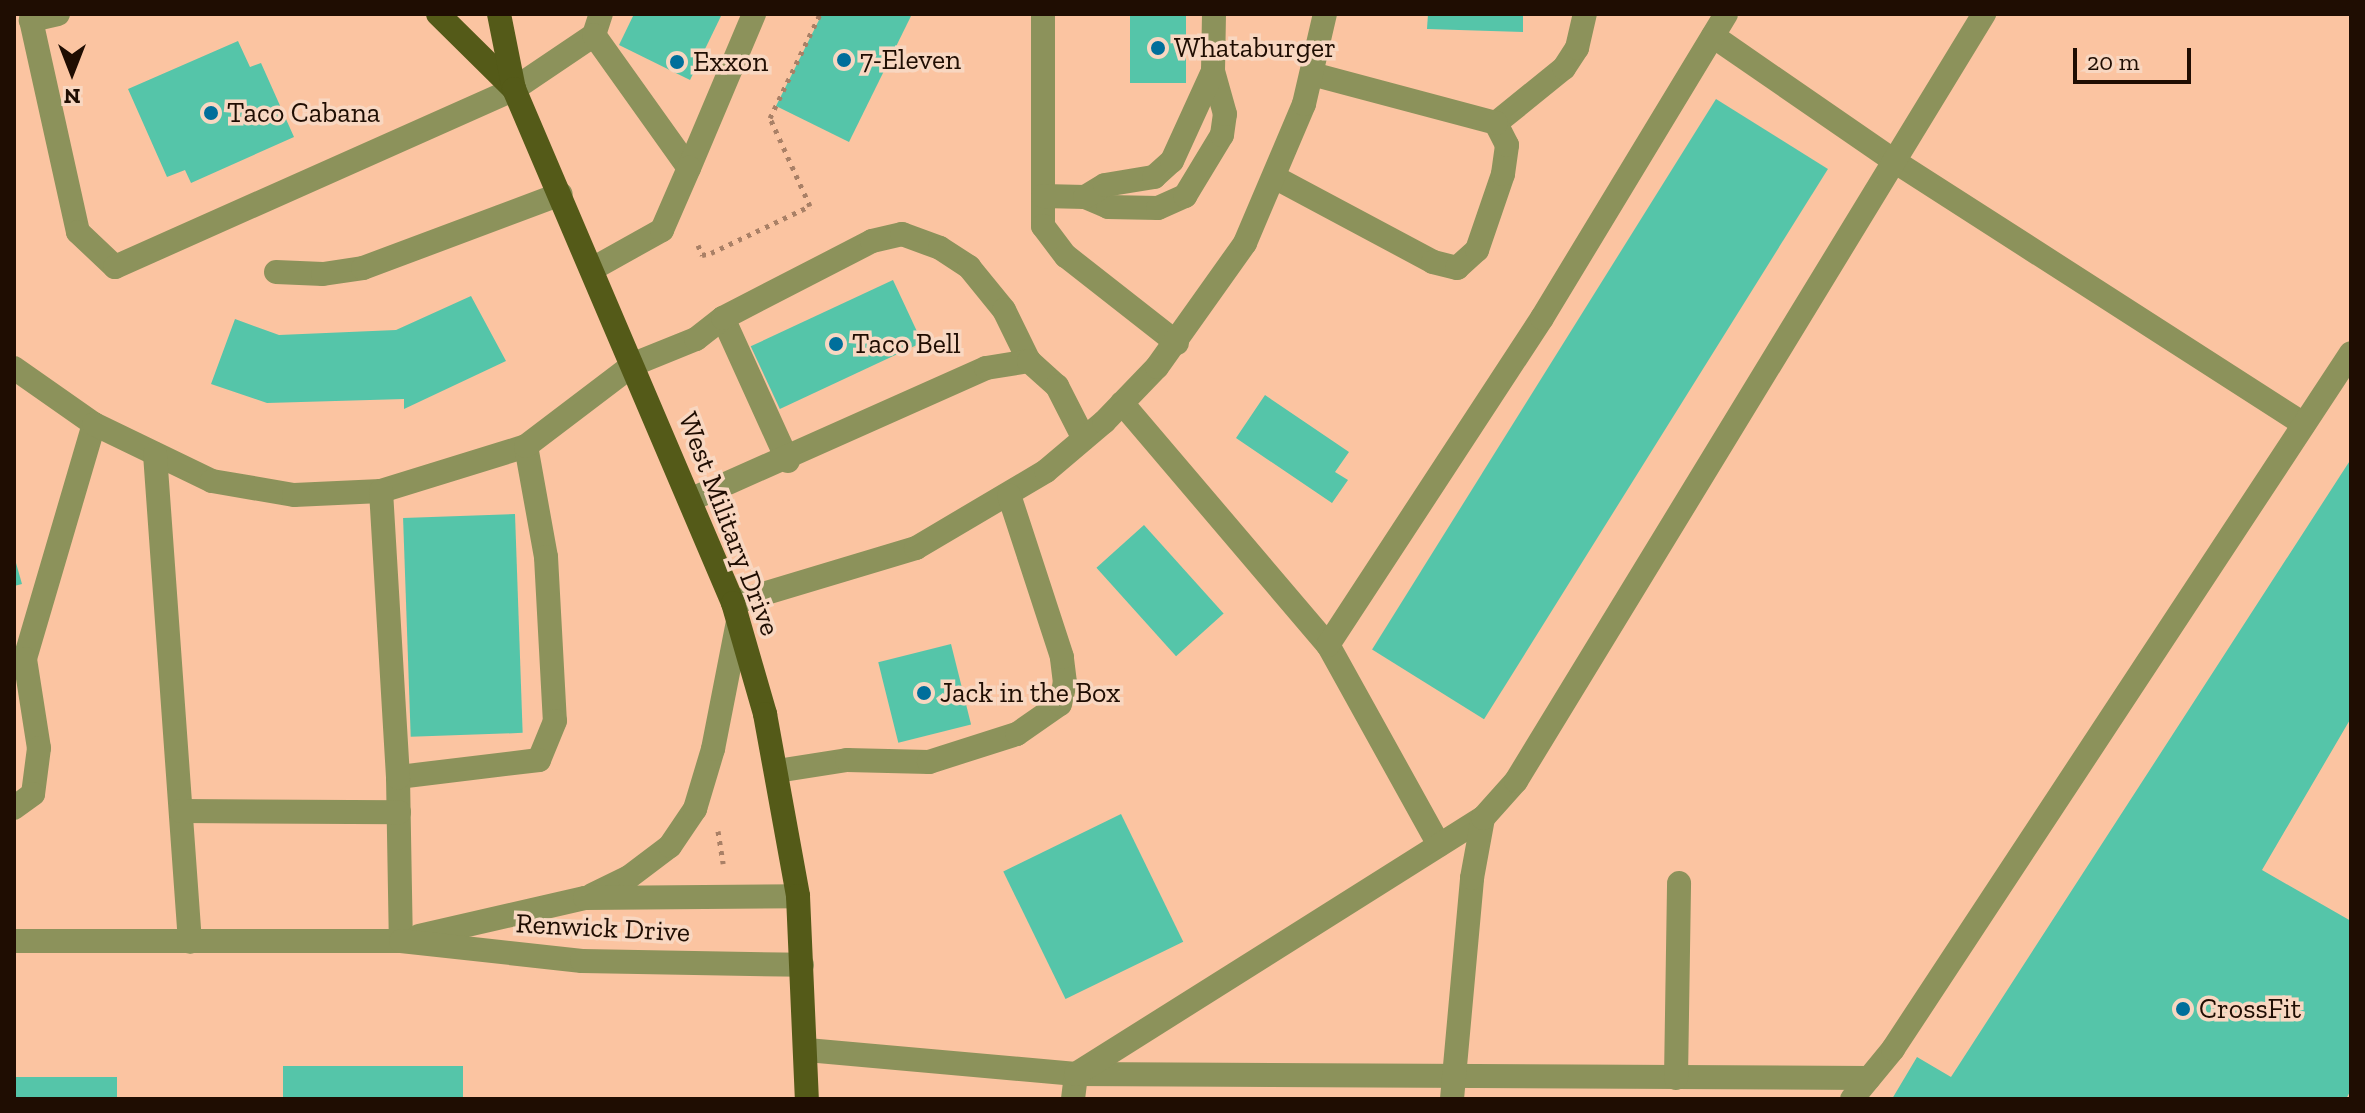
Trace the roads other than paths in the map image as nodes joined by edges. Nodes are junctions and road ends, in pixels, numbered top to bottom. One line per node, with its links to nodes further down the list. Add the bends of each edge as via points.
1 (58, 14): 11 (street)
2 (438, 14): 16 (main road, West Military Drive)
3 (499, 14): 16 (main road, West Military Drive)
4 (754, 14): 19 (street)
5 (1043, 14): 22 (street)
6 (1214, 14): 14 (street)
7 (1325, 14): 15 (street)
8 (1585, 14): 17 (street, via 1577,48 1564,68)
9 (1726, 14): 13 (street)
10 (1984, 14): 18 (street)
11 (31, 17): 16 (street, via 78,232 115,267)
12 (597, 24): 16 (street); 19 (street)
13 (1713, 36): 18 (street); 43 (street, via 1542,318)
14 (1213, 71): 23 (street, via 1172,161 1154,177 1105,185); 23 (street, via 1225,114 1222,135 1185,196 1158,208 1108,207)
15 (1312, 74): 17 (street); 20 (street)
16 (514, 89): 21 (main road, West Military Drive)
17 (1496, 123): 20 (street, via 1507,145 1503,174 1477,250 1457,268 1433,262)
18 (1894, 161): 34 (street); 49 (street, via 1516,781)
19 (689, 168): 24 (street, via 662,230)
20 (1276, 178): 27 (street, via 1245,243)
21 (561, 194): 24 (main road, West Military Drive); 25 (street, via 363,268 323,274)
22 (1043, 196): 23 (street); 27 (street, via 1043,226 1066,256)
23 (1085, 197)
24 (594, 268): 30 (main road, West Military Drive)
25 (276, 272)
26 (723, 318): 29 (street, via 872,241 902,234 940,248 969,267 1004,310); 30 (street, via 696,339); 38 (street)
27 (1177, 343): 32 (street)
28 (2351, 353): 34 (street)
29 (1029, 361): 35 (street, via 1057,386); 38 (street, via 986,368)
30 (634, 364): 36 (street); 41 (main road, West Military Drive)
31 (14, 368): 33 (street)
32 (1122, 403): 35 (street); 43 (street)
33 (94, 424): 37 (street); 46 (street, via 25,659 39,748 33,794)
34 (2304, 424): 61 (street)
35 (1084, 439): 40 (street)
36 (526, 446): 39 (street); 45 (street, via 546,557 555,721 539,760)
37 (155, 454): 39 (street, via 212,481 294,495); 47 (street)
38 (788, 461): 41 (street)
39 (381, 491): 45 (street)
40 (1009, 495): 42 (street, via 916,548); 44 (street, via 1062,657 1065,683 1060,704 1017,734 929,762 847,760)
41 (692, 499): 42 (main road, West Military Drive)
42 (736, 612): 44 (main road, West Military Drive); 53 (street, Renwick Drive, via 713,749 695,809 670,846 647,865)
43 (1328, 645): 50 (street)
44 (777, 771): 52 (main road, West Military Drive)
45 (398, 777): 48 (street)
46 (14, 808)
47 (181, 811): 48 (street); 56 (street)
48 (399, 812): 55 (street)
49 (1483, 818): 50 (street); 62 (street)
50 (1439, 845): 59 (street)
51 (1679, 883): 60 (street)
52 (798, 896): 53 (street, Renwick Drive); 57 (main road, West Military Drive)
53 (585, 898): 55 (street, Renwick Drive)
54 (14, 941): 56 (street, Renwick Drive)
55 (401, 941): 56 (street, Renwick Drive); 57 (street, Renwick Drive, via 582,961)
56 (190, 942)
57 (802, 965): 58 (main road, West Military Drive)
58 (807, 1050): 59 (street); 63 (main road, West Military Drive)
59 (1076, 1074): 62 (street); 64 (street)
60 (1676, 1078): 61 (street); 62 (street)
61 (1869, 1078): 65 (street)
62 (1452, 1088)
63 (807, 1099)
64 (1073, 1099)
65 (1852, 1099)

